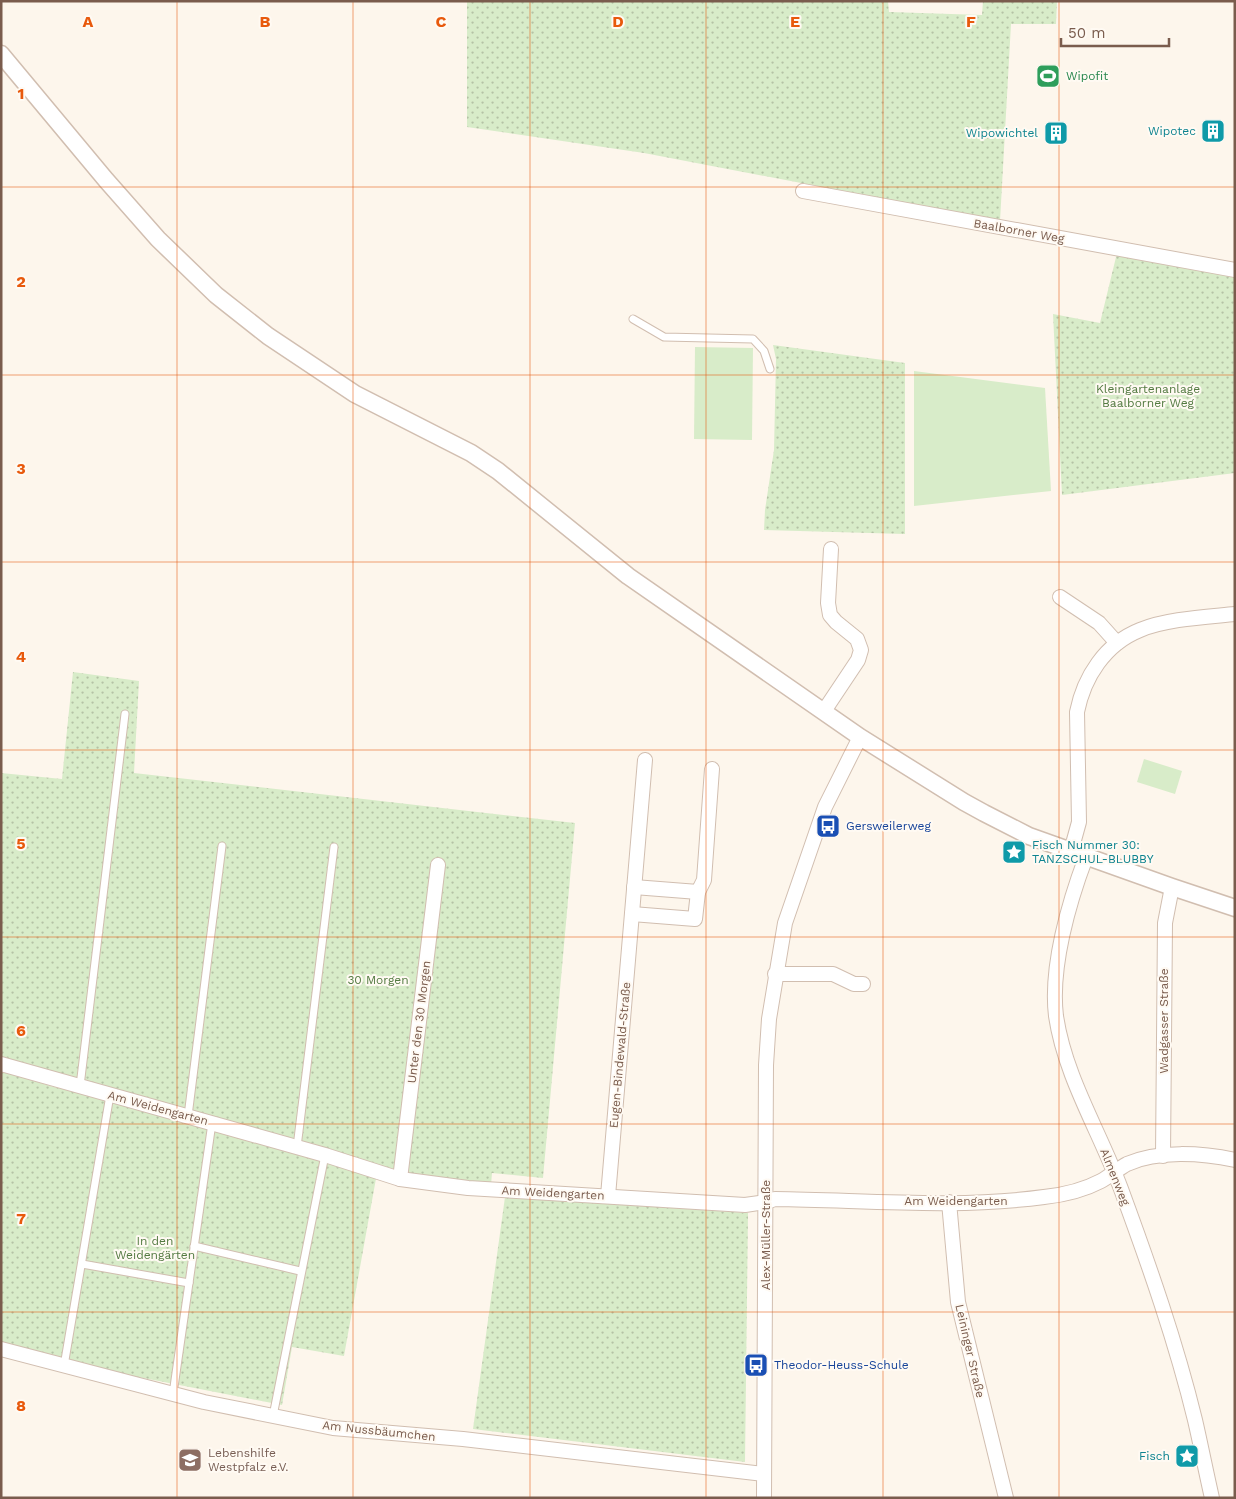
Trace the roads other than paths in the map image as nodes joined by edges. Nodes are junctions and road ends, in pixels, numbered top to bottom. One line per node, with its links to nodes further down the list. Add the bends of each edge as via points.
1 (1, 54): 10 (street, via 158,239 216,295 268,336 355,394 471,453 498,471 608,561)
2 (803, 191): 3 (street, Baalborner Weg)
3 (1235, 270)
4 (633, 319): 5 (lane, via 664,337 753,339 764,351)
5 (770, 369)
6 (832, 549): 10 (street, via 830,615 857,639 861,650 858,660)
7 (1060, 597): 9 (street, via 1100,623)
8 (1235, 614): 9 (street, via 1140,629)
9 (1117, 643): 17 (street, via 1086,681 1076,712 1079,822)
10 (824, 711): 12 (street)
11 (126, 714): 28 (lane)
12 (860, 737): 17 (street, via 984,814 1029,836); 25 (street, Alex-Müller-Straße, via 825,807 801,873 785,922)
13 (645, 760): 20 (street, Eugen-Bindewald-Straße)
14 (712, 769): 22 (street, via 704,880)
15 (222, 846): 30 (lane)
16 (334, 847): 32 (lane)
17 (1071, 851): 18 (street)
18 (1086, 857): 21 (street); 36 (street, Almenweg, via 1064,930 1057,976 1056,1015 1068,1063)
19 (438, 865): 37 (street, Unter den 30 Morgen)
20 (634, 887): 22 (street); 24 (street, Eugen-Bindewald-Straße)
21 (1172, 887): 23 (street); 34 (street, Wadgasser Straße, via 1165,923)
22 (698, 892): 24 (street, via 696,920)
23 (1235, 908)
24 (632, 914): 38 (street, Eugen-Bindewald-Straße)
25 (775, 974): 26 (street, via 833,974 854,984); 39 (street, Alex-Müller-Straße, via 766,1065)
26 (863, 984)
27 (1, 1064): 28 (street, Am Weidengarten)
28 (80, 1087): 29 (street, Am Weidengarten)
29 (110, 1095): 30 (street, Am Weidengarten); 42 (lane)
30 (188, 1116): 31 (street, Am Weidengarten)
31 (212, 1123): 32 (street, Am Weidengarten); 41 (lane)
32 (297, 1147): 33 (street, Am Weidengarten)
33 (325, 1155): 37 (street, Am Weidengarten); 43 (lane)
34 (1163, 1156): 35 (street, Am Weidengarten, via 1195,1154); 36 (street, Am Weidengarten, via 1134,1162)
35 (1235, 1160)
36 (1115, 1173): 40 (street, Am Weidengarten, via 1076,1191 1046,1197 1005,1202); 52 (street, Almenweg, via 1171,1336)
37 (400, 1179): 38 (street, Am Weidengarten, via 468,1188)
38 (608, 1196): 39 (street, Am Weidengarten, via 745,1205)
39 (766, 1202): 40 (street, Am Weidengarten, via 779,1199); 49 (street, Alex-Müller-Straße)
40 (949, 1202): 51 (street, Leininger Straße, via 958,1302)
41 (194, 1246): 43 (lane); 44 (lane)
42 (82, 1264): 44 (lane); 46 (lane)
43 (300, 1271): 48 (lane)
44 (189, 1283): 47 (lane)
45 (1, 1349): 46 (street, Am Nussbäumchen)
46 (64, 1366): 47 (street, Am Nussbäumchen)
47 (173, 1395): 48 (street, Am Nussbäumchen)
48 (273, 1417): 49 (street, Am Nussbäumchen, via 333,1428 463,1439)
49 (764, 1474): 50 (street, Alex-Müller-Straße)
50 (764, 1498)
51 (1006, 1498)
52 (1212, 1498)

